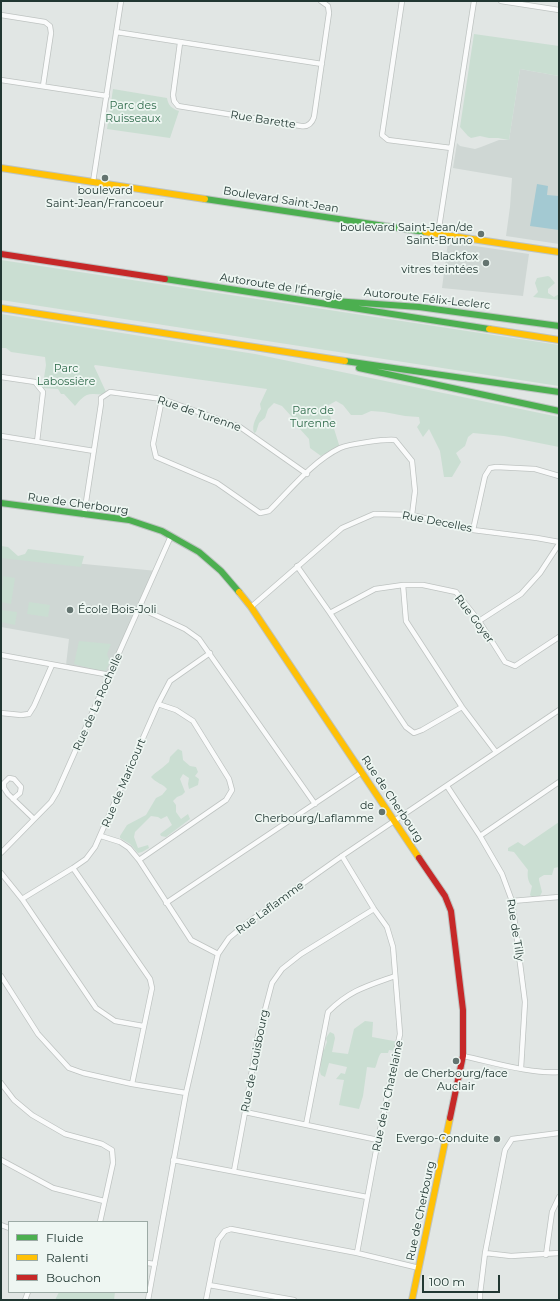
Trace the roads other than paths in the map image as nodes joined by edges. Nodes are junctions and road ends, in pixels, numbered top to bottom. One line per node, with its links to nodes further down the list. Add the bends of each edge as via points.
1 (121, 1): 8 (street)
2 (321, 1): 10 (street, Rue Barette, via 326,4 329,11)
3 (402, 1): 14 (street, via 382,135 388,140)
4 (474, 1): 14 (street)
5 (501, 1): 6 (street)
6 (559, 10)
7 (1, 15): 12 (street, via 45,22 50,26)
8 (116, 32): 9 (street); 13 (street)
9 (180, 42): 10 (street); 10 (street, Rue Barette, via 173,95 174,101 182,108 308,125 313,119)
10 (322, 64)
11 (1, 80): 12 (street)
12 (43, 86): 13 (street)
13 (107, 96): 16 (street)
14 (451, 148): 17 (street)
15 (1, 168): 16 (main road, Boulevard Saint-Jean)
16 (93, 182): 17 (main road, Boulevard Saint-Jean)
17 (438, 234): 18 (main road, Boulevard Saint-Jean)
18 (559, 252)
19 (1, 254): 20 (main road, Autoroute de l'Énergie)
20 (293, 299): 22 (main road, Autoroute Félix-Leclerc, via 382,303); 23 (main road, Autoroute de l'Énergie)
21 (1, 308): 24 (main road)
22 (559, 326)
23 (559, 340)
24 (305, 356): 26 (main road); 28 (main road)
25 (1, 377): 32 (street, via 35,382 43,392)
26 (559, 392)
27 (162, 399): 33 (street, Rue de Turenne, via 110,392 101,398); 34 (street, Rue de Turenne, via 240,427); 34 (street, via 153,444 156,457 217,483 260,513 269,511)
28 (536, 406): 29 (main road); 30 (main road)
29 (559, 408)
30 (559, 411)
31 (1, 436): 32 (street)
32 (36, 442): 33 (street)
33 (94, 451): 37 (street, Rue de Turenne)
34 (306, 474): 38 (street, via 315,464 341,447 386,439 395,440 412,461 415,491)
35 (559, 476): 39 (street, via 534,469 490,468 485,476)
36 (1, 503): 37 (main road, Rue de Cherbourg)
37 (84, 515): 40 (main road, Rue de Cherbourg, via 129,520)
38 (412, 515): 39 (street, Rue Decelles); 42 (street, Rue Decelles, via 374,514 342,528)
39 (473, 530): 41 (street, Rue Decelles)
40 (171, 536): 44 (main road, Rue de Cherbourg, via 199,552 221,571); 45 (street, Rue de La Rochelle)
41 (559, 543): 47 (street, via 540,573 521,594)
42 (297, 566): 44 (street, Rue Decelles); 46 (street)
43 (403, 585): 46 (street, Rue Goyer, via 375,589); 47 (street, Rue Goyer, via 424,585 456,592); 54 (street, via 406,621)
44 (251, 607): 58 (main road, Rue de Cherbourg)
45 (140, 608): 49 (street, via 185,629); 52 (street, Rue de La Rochelle)
46 (330, 613): 54 (street, via 406,727 414,733)
47 (479, 621): 48 (street, Rue Goyer, via 505,662 515,666)
48 (559, 638)
49 (210, 653): 53 (street, Rue de Maricourt, via 170,681); 62 (street)
50 (1, 655): 51 (street)
51 (52, 665): 52 (street); 56 (street, via 29,714)
52 (110, 674): 63 (street, Rue de La Rochelle, via 57,792)
53 (158, 704): 65 (street, Rue de Maricourt); 69 (street, via 176,710 193,721 229,779 232,790 226,800)
54 (462, 707): 57 (street)
55 (559, 710): 57 (street, Rue Laflamme)
56 (1, 713)
57 (496, 752): 60 (street, Rue Laflamme)
58 (362, 772): 62 (street); 64 (main road, Rue de Cherbourg)
59 (559, 782): 66 (street)
60 (447, 786): 64 (street, Rue Laflamme); 66 (street, Rue de Tilly)
61 (14, 798): 61 (street, via 20,793 21,787 14,779 9,778 4,783 4,788); 63 (street)
62 (315, 804): 75 (street)
63 (34, 819): 67 (street, Rue de La Rochelle)
64 (395, 821): 68 (street, Rue Laflamme); 81 (main road, Rue de Cherbourg, via 445,896 451,911 463,1010)
65 (101, 836): 69 (street, via 120,842); 70 (street, Rue de Maricourt, via 86,859)
66 (480, 836): 74 (street, Rue de Tilly, via 502,874)
67 (1, 853)
68 (342, 856): 76 (street, Rue de la Chatelaine); 77 (street, Rue Laflamme, via 247,923 229,938)
69 (139, 860): 75 (street)
70 (73, 868): 73 (street, Rue de Maricourt); 80 (street, via 150,979 152,988)
71 (1, 873): 73 (street)
72 (559, 897): 74 (street)
73 (22, 899): 80 (street, via 96,1008 115,1021)
74 (512, 901): 82 (street, Rue de Tilly, via 525,1002)
75 (166, 903): 77 (street, via 191,940)
76 (374, 909): 79 (street, Rue de la Chatelaine, via 387,926 393,947); 87 (street, Rue de Louisbourg, via 301,954 282,969 272,983 257,1040)
77 (218, 954): 86 (street, Rue Laflamme)
78 (1, 976): 85 (street, via 38,1034 69,1068)
79 (395, 976): 88 (street, via 361,988 340,1000 328,1012); 90 (street, Rue de la Chatelaine, via 400,1034)
80 (143, 1026): 85 (street)
81 (463, 1056): 82 (street); 104 (main road, Rue de Cherbourg)
82 (521, 1068): 83 (street)
83 (559, 1072)
84 (1, 1083): 96 (street, via 14,1100 32,1115 65,1134 102,1144 112,1150 113,1163)
85 (132, 1084): 86 (street)
86 (186, 1093): 92 (street, Rue Laflamme)
87 (245, 1112): 88 (street); 93 (street, Rue de Louisbourg)
88 (306, 1125): 90 (street)
89 (559, 1133): 99 (street, via 512,1139 505,1150)
90 (378, 1140): 94 (street, Rue de la Chatelaine)
91 (1, 1160): 96 (street, via 53,1188)
92 (174, 1160): 93 (street); 103 (street, Rue Laflamme)
93 (234, 1171): 94 (street)
94 (367, 1196): 98 (street, Rue de la Chatelaine)
95 (559, 1196): 101 (street, via 552,1212)
96 (104, 1201): 97 (street)
97 (100, 1221)
98 (357, 1253): 104 (street); 105 (street, via 231,1229 225,1231 218,1240)
99 (485, 1253): 101 (street, via 511,1256); 110 (street)
100 (559, 1253): 101 (street)
101 (546, 1255)
102 (148, 1263): 103 (street)
103 (154, 1264): 106 (street, Rue Laflamme)
104 (419, 1268): 109 (main road, Rue de Cherbourg)
105 (209, 1284): 107 (street); 108 (street)
106 (148, 1300)
107 (206, 1300)
108 (294, 1300)
109 (412, 1300)
110 (480, 1300)

